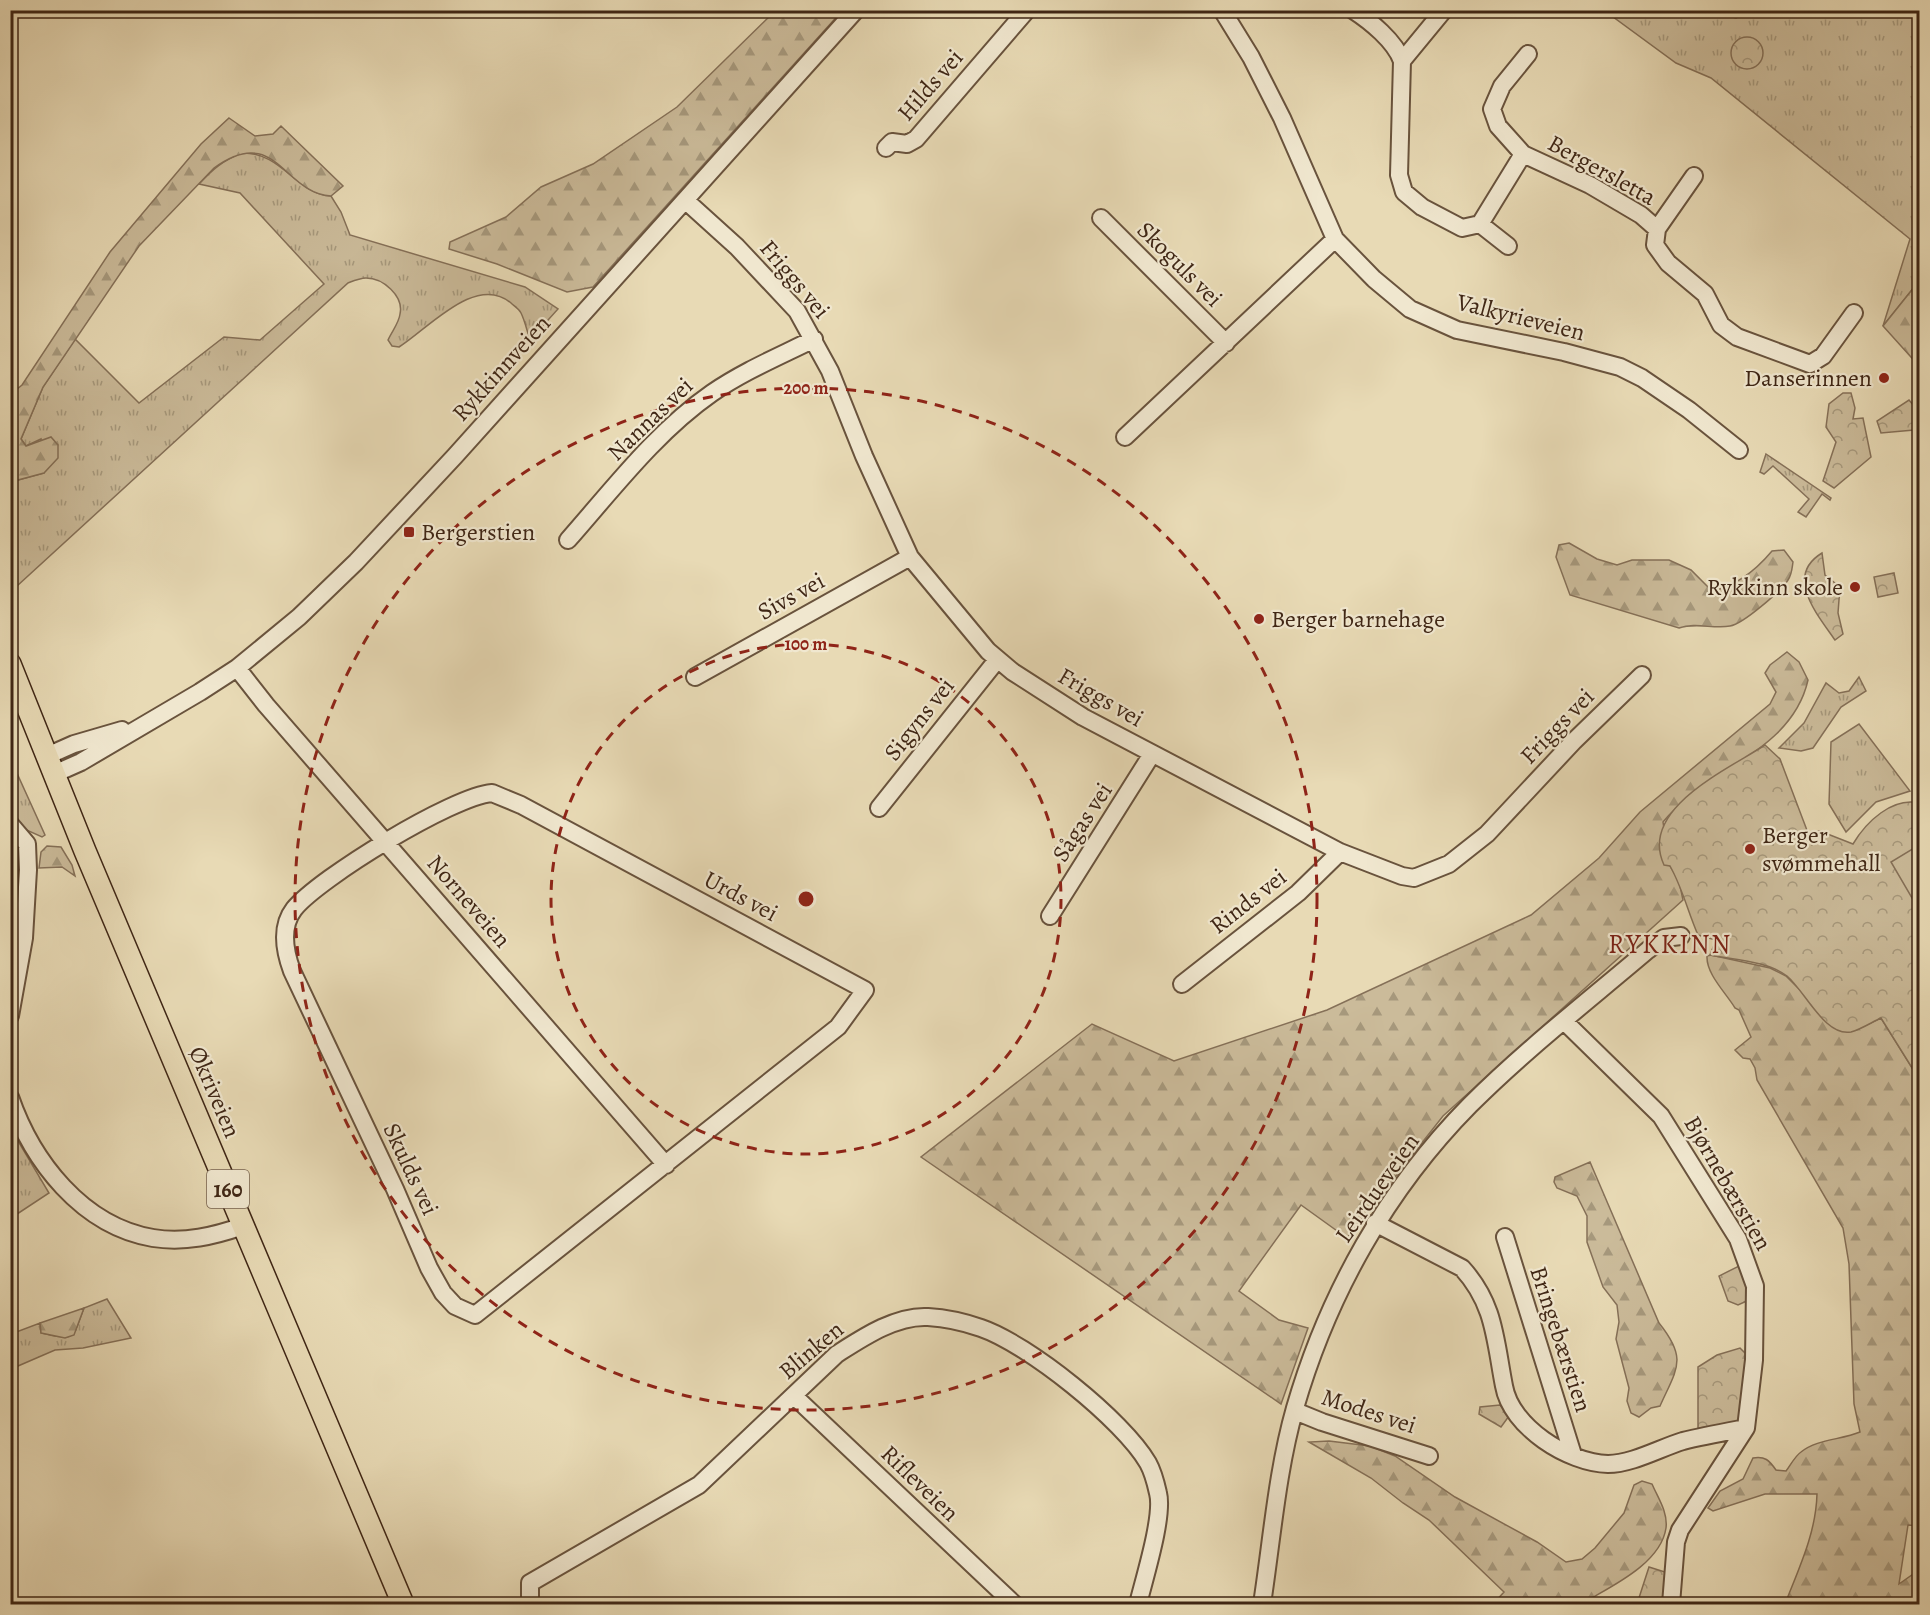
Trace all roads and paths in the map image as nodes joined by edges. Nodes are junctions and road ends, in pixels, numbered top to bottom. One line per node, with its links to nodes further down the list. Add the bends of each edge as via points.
1 (856, 10): 11 (street, Rykkinnveien)
2 (1027, 10): 8 (street, Hilds vei, via 916,139 908,144 892,142)
3 (1222, 10): 15 (street, Valkyrieveien, via 1277,108)
4 (1353, 10): 7 (street, via 1375,27)
5 (1444, 10): 7 (street)
6 (1528, 54): 9 (street, Bergersletta, via 1502,86 1492,109 1498,126)
7 (1402, 61): 13 (street, via 1399,175 1404,192 1422,207 1462,228)
8 (886, 147)
9 (1523, 154): 13 (street, Bergersletta); 14 (street, Bergersletta, via 1590,185)
10 (1694, 176): 14 (street)
11 (685, 200): 18 (street, Friggs vei, via 782,293); 26 (street, Rykkinnveien, via 356,562 299,617)
12 (1101, 218): 19 (street, Skoguls vei)
13 (1480, 224): 16 (street)
14 (1657, 229): 17 (street, Bergersletta, via 1654,245 1668,263 1705,294 1721,325 1737,337 1810,364 1823,356)
15 (1335, 238): 19 (street, Skoguls vei); 21 (street, Valkyrieveien, via 1410,309 1457,330 1620,367 1689,410)
16 (1508, 246)
17 (1854, 313)
18 (814, 339): 22 (street, Nannas vei, via 739,376 690,409); 23 (street, Friggs vei)
19 (1226, 343): 20 (street, Skoguls vei)
20 (1125, 437)
21 (1739, 450)
22 (568, 540)
23 (910, 557): 24 (street, Friggs vei); 28 (street, Sivs vei)
24 (997, 660): 29 (street, Friggs vei, via 1083,717); 31 (street, Sigyns vei)
25 (10, 664): 30 (main road, Økriveien / 160)
26 (237, 668): 30 (street, Rykkinnveien, via 81,762); 33 (street, Norneveien)
27 (1642, 675): 34 (street, Friggs vei, via 1487,834 1449,864 1414,878)
28 (695, 677)
29 (1152, 754): 34 (street, Friggs vei); 35 (street, Sågas vei)
30 (51, 765): 43 (main road, Økriveien / 160)
31 (879, 808)
32 (10, 824): 38 (street, via 27,844 28,870 24,938)
33 (386, 841): 41 (street, Norneveien); 41 (street, Urds vei, via 454,805 492,793 865,990 838,1028); 41 (street, Skulds vei, via 293,910 285,931 287,957 443,1293 455,1306 475,1315)
34 (1340, 852): 37 (street, Rinds vei, via 1298,893)
35 (1050, 916)
36 (1681, 936): 39 (street, Leirdueveien, via 1665,938)
37 (1182, 984)
38 (10, 1016)
39 (1564, 1022): 42 (street, Leirdueveien, via 1470,1105 1420,1162); 47 (street, Bjørnebærstien, via 1661,1116 1738,1239 1755,1286 1756,1306)
40 (10, 1097): 43 (street, via 36,1154 67,1191 123,1229 155,1238 197,1238)
41 (666, 1165)
42 (1375, 1223): 46 (street, Leirdueveien, via 1333,1304); 48 (street, Bringebærstien, via 1462,1268 1472,1279 1486,1301 1505,1391 1517,1418)
43 (243, 1226): 50 (main road, Økriveien / 160)
44 (1504, 1237): 48 (street, Bringebærstien)
45 (794, 1396): 51 (street, Blinken, via 699,1485 530,1583); 52 (street, Rifleveien); 53 (street, Blinken, via 837,1354 859,1340 899,1322 926,1316 982,1328 1040,1361 1115,1422 1150,1466 1159,1497)
46 (1294, 1411): 49 (street, Modes vei); 54 (street, Leirdueveien)
47 (1746, 1428): 48 (street, Bringebærstien, via 1684,1441 1608,1464); 55 (street, Bjørnebærstien, via 1680,1530)
48 (1573, 1455)
49 (1429, 1456)
50 (403, 1605)
51 (533, 1605)
52 (1014, 1605)
53 (1138, 1605)
54 (1262, 1605)
55 (1671, 1605)

